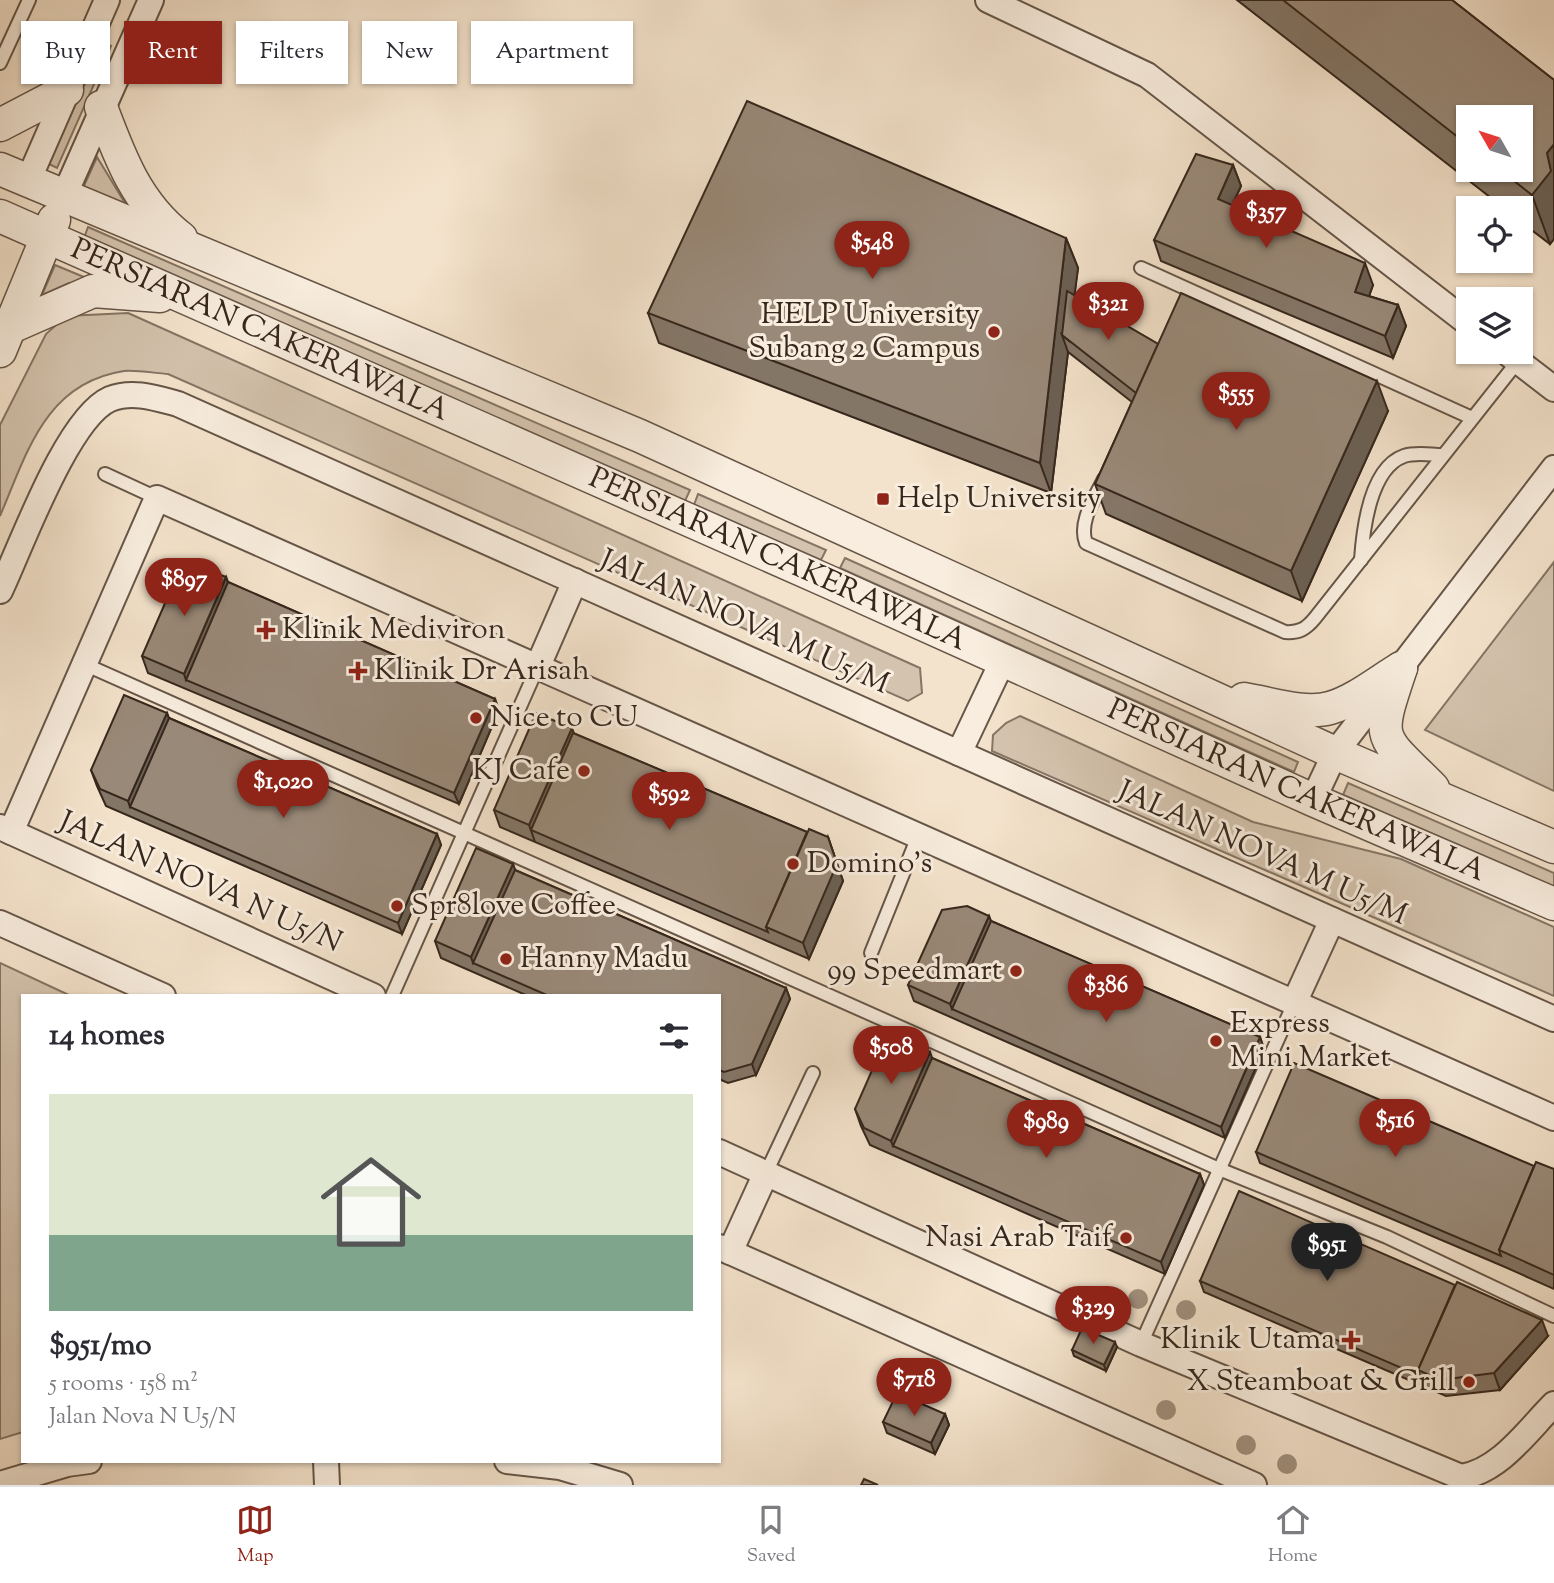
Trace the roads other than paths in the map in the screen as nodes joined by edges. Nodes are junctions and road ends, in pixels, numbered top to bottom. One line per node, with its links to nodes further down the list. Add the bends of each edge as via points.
1 (29, 0): 8 (lane)
2 (151, 0): 5 (street)
3 (988, 0): 19 (street, via 1147,75)
4 (102, 10): 6 (street); 9 (street)
5 (142, 21)
6 (124, 27)
7 (124, 59): 10 (street)
8 (0, 63)
9 (67, 90): 11 (street); 12 (street)
10 (101, 107): 13 (street); 16 (street, via 136,189 161,222)
11 (0, 125)
12 (14, 175): 13 (street, PERSIARAN CAKERAWALA); 14 (street)
13 (64, 196): 15 (street); 16 (street, PERSIARAN CAKERAWALA)
14 (3, 226): 15 (street, PERSIARAN CAKERAWALA)
15 (46, 237): 18 (street, PERSIARAN CAKERAWALA); 20 (street)
16 (202, 254): 37 (street, PERSIARAN CAKERAWALA, via 640,436)
17 (1141, 268): 24 (lane)
18 (182, 297): 20 (street, via 93,291); 33 (street, PERSIARAN CAKERAWALA)
19 (1456, 314)
20 (6, 339)
21 (1507, 364): 24 (lane)
22 (1522, 364): 23 (street)
23 (1554, 389)
24 (1472, 418): 25 (lane)
25 (1443, 455): 30 (lane); 30 (lane, via 1401,457 1386,470 1366,517)
26 (1112, 462): 30 (lane, via 1085,519 1082,532 1086,543 1284,632 1306,629)
27 (1554, 468): 36 (street)
28 (105, 474): 29 (lane)
29 (157, 498): 34 (street); 35 (street)
30 (1361, 560)
31 (575, 582): 32 (street, JALAN NOVA M U5/M, via 178,404 142,394 110,399 86,417 69,443); 35 (street); 38 (street, JALAN NOVA M U5/M)
32 (0, 592)
33 (1003, 660): 38 (street); 41 (street, PERSIARAN CAKERAWALA)
34 (84, 664): 42 (street); 43 (lane)
35 (538, 666): 43 (lane); 44 (street)
36 (1401, 668): 37 (street, via 1329,708); 39 (street); 40 (street, via 1384,721 1385,738)
37 (1204, 693): 39 (street, PERSIARAN CAKERAWALA)
38 (959, 753): 47 (street, JALAN NOVA M U5/M)
39 (1335, 753): 40 (street, PERSIARAN CAKERAWALA); 41 (street)
40 (1444, 799): 45 (street, PERSIARAN CAKERAWALA)
41 (1313, 800): 46 (street, PERSIARAN CAKERAWALA)
42 (6, 830): 51 (street, JALAN NOVA N U5/N)
43 (464, 833): 52 (lane); 58 (lane)
44 (919, 834): 49 (lane); 53 (street)
45 (1554, 847)
46 (1554, 904)
47 (1332, 920): 53 (street); 54 (street, JALAN NOVA M U5/M)
48 (0, 923): 50 (street)
49 (870, 953)
50 (159, 994)
51 (369, 994)
52 (393, 994)
53 (1295, 1001): 56 (street); 58 (lane)
54 (1554, 1019)
55 (813, 1073): 59 (lane)
56 (1554, 1118)
57 (721, 1153): 59 (street)
58 (1219, 1169): 61 (lane, via 1387,1237); 62 (lane)
59 (766, 1173): 60 (street); 62 (street)
60 (725, 1249): 70 (street)
61 (1554, 1315)
62 (1141, 1344): 63 (street, via 1461,1477 1477,1474 1496,1462)
63 (1554, 1404)
64 (74, 1463): 67 (street)
65 (326, 1463): 68 (street)
66 (525, 1463): 69 (street, via 560,1467)
67 (0, 1484)
68 (327, 1485)
69 (620, 1485)
70 (1254, 1485)

